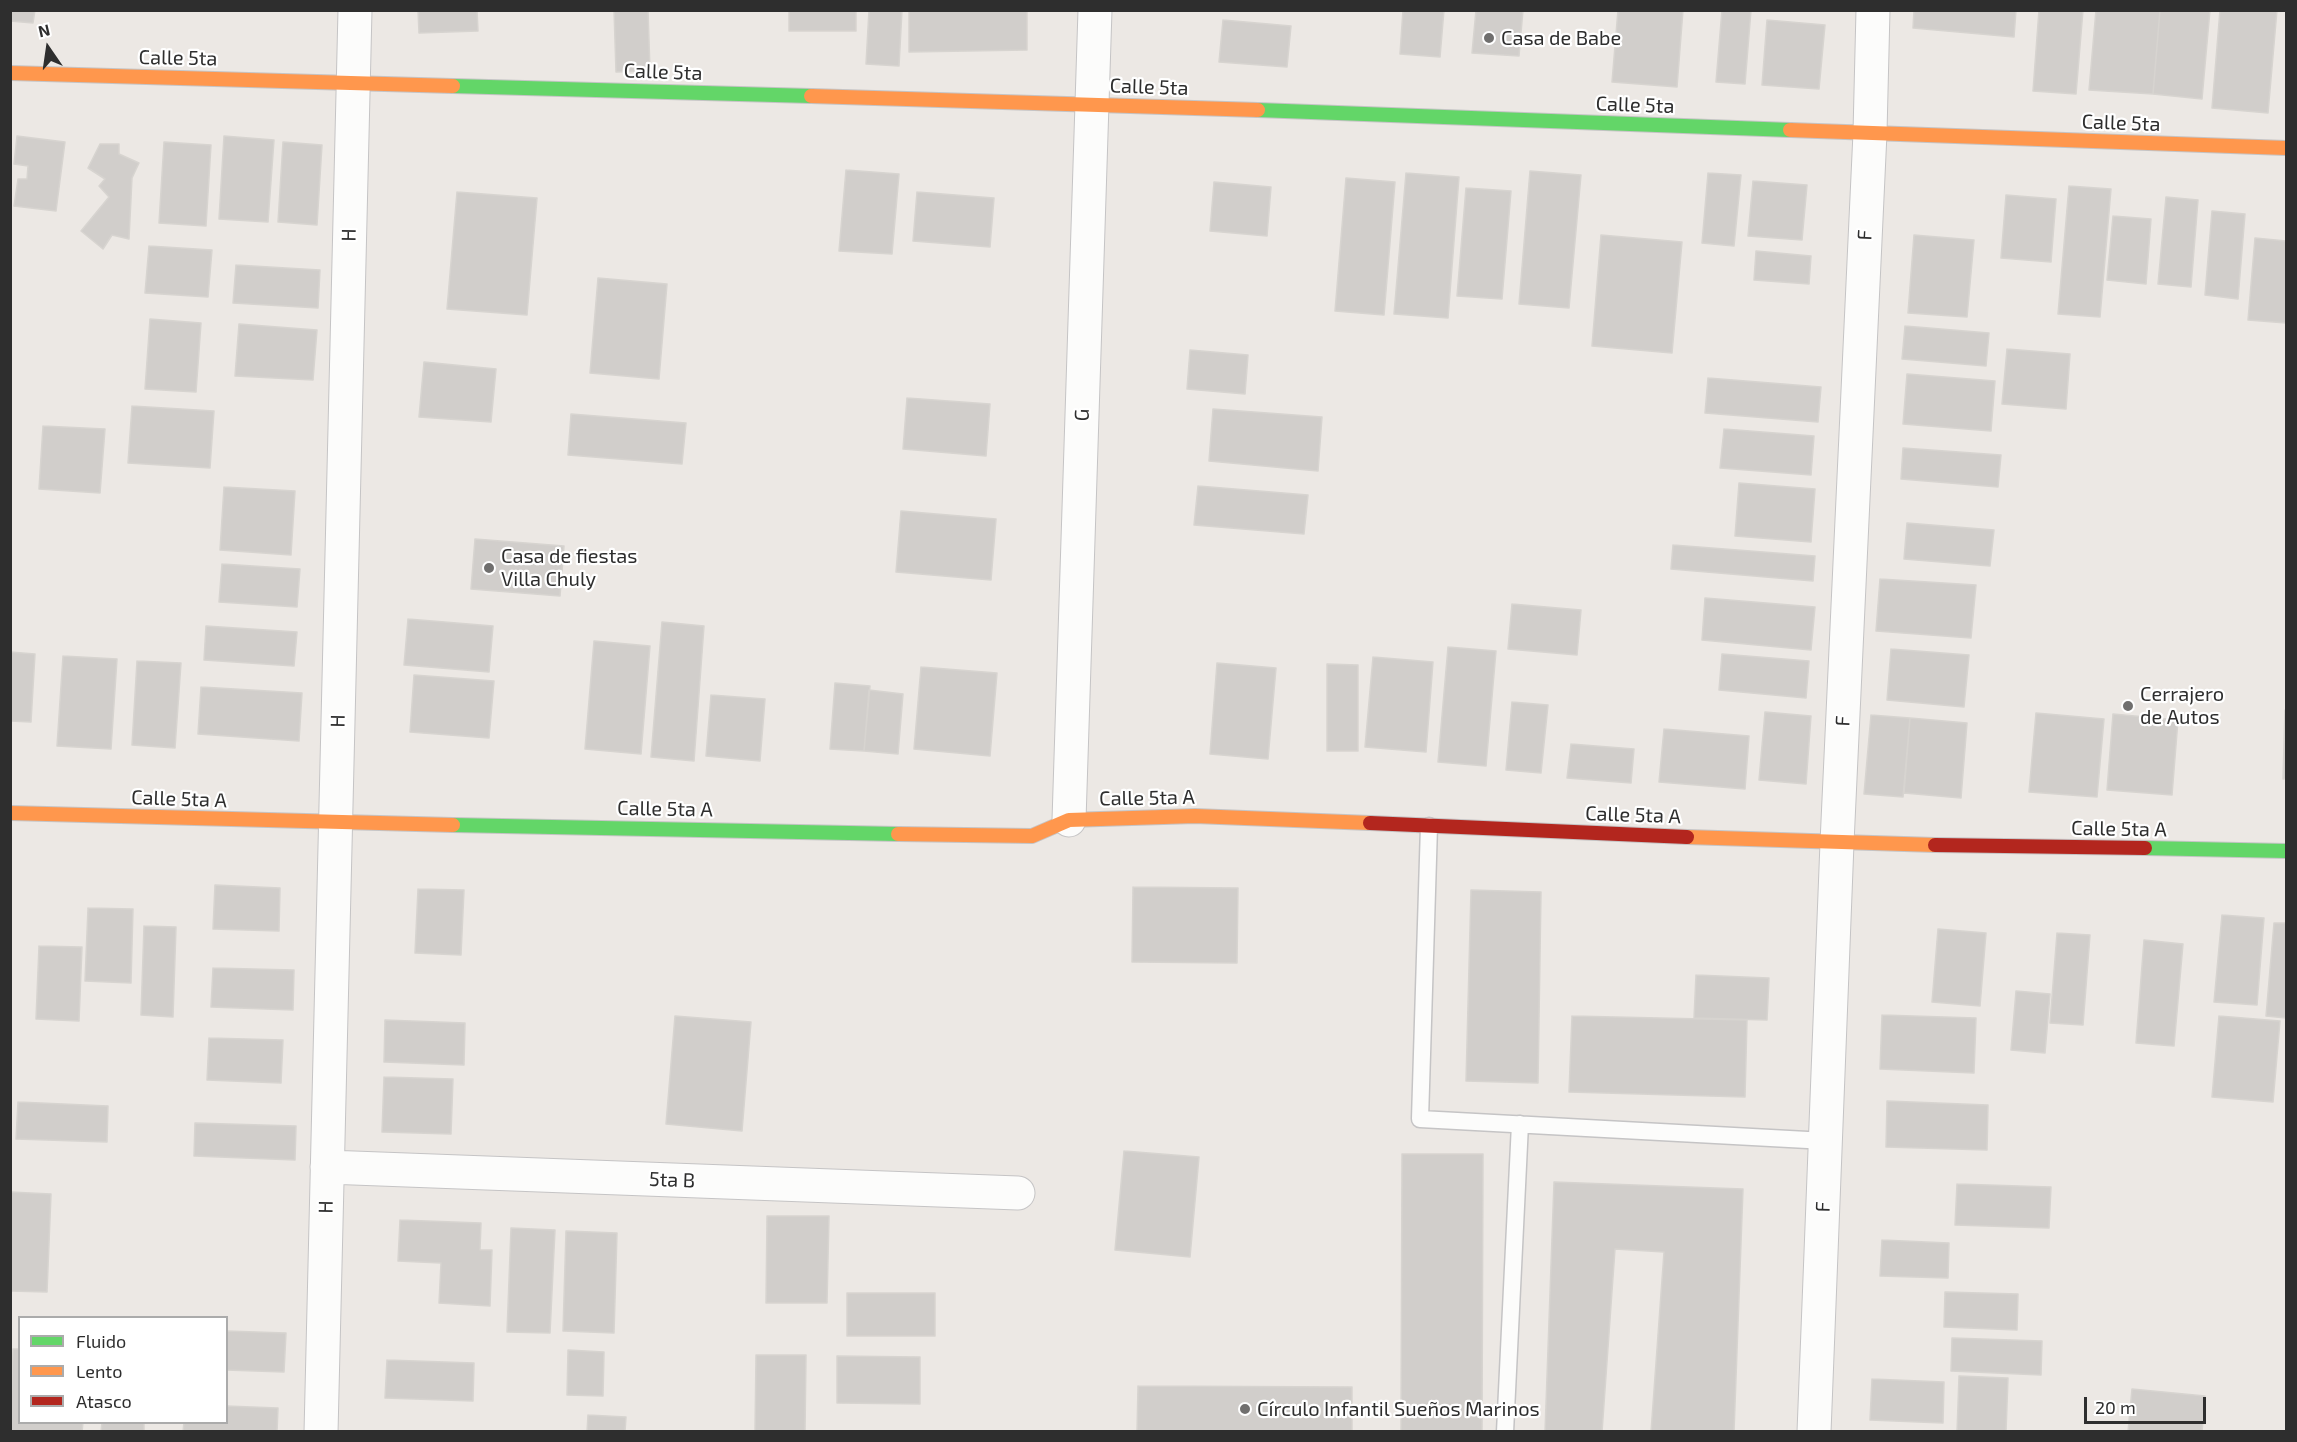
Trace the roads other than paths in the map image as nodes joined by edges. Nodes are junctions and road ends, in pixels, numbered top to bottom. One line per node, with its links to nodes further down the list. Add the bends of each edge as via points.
1 (355, 10): 5 (street, H)
2 (1095, 10): 6 (street, G)
3 (1873, 10): 7 (street, F)
4 (10, 73): 5 (street, Calle 5ta)
5 (352, 82): 6 (street, Calle 5ta); 11 (street, H)
6 (1092, 104): 7 (street, Calle 5ta); 10 (street, G)
7 (1870, 134): 8 (street, Calle 5ta); 13 (street, F)
8 (2286, 148)
9 (10, 813): 11 (street, Calle 5ta A)
10 (1069, 820): 11 (street, Calle 5ta A, via 1032,836); 12 (street, Calle 5ta A, via 1195,816)
11 (336, 823): 17 (street, H)
12 (1429, 826): 13 (street, Calle 5ta A); 15 (lane, via 1419,1119)
13 (1837, 843): 14 (street, Calle 5ta A); 16 (street, F)
14 (2286, 851)
15 (1520, 1124): 16 (lane); 20 (lane)
16 (1826, 1141): 21 (street, F)
17 (327, 1167): 18 (street, 5ta B); 19 (street, H)
18 (1018, 1193)
19 (321, 1431)
20 (1505, 1431)
21 (1814, 1431)

